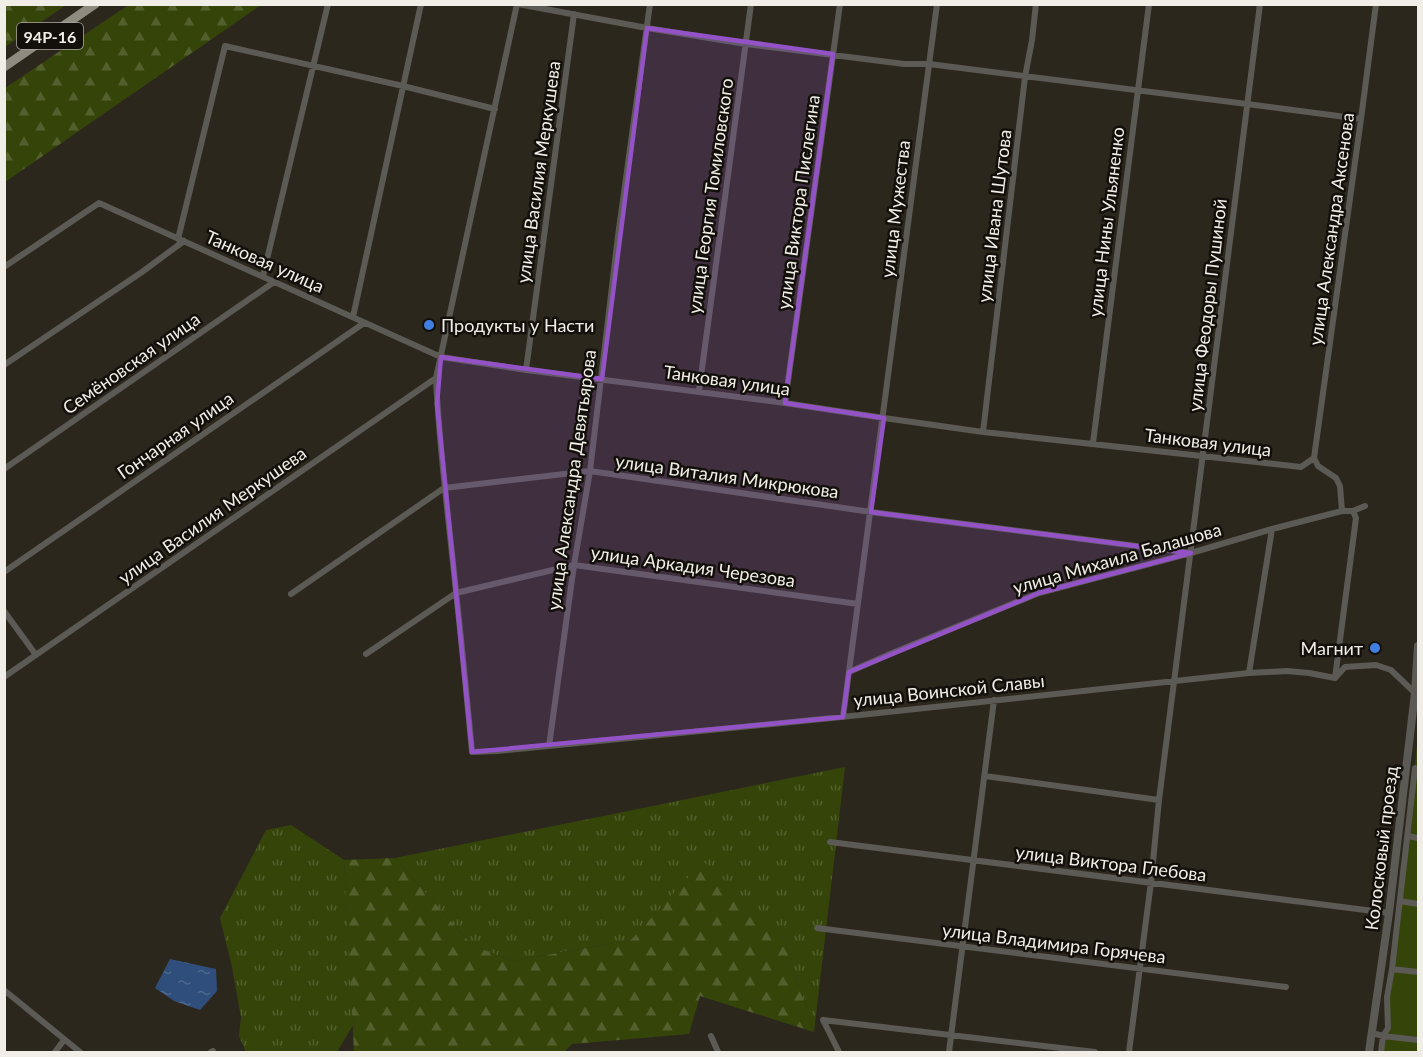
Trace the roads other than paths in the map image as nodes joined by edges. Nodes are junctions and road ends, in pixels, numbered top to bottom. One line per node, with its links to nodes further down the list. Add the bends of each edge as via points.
1 (95, 4): 19 (main road, 94Р-16)
2 (328, 4): 18 (street)
3 (421, 4): 21 (street)
4 (518, 4): 13 (street); 24 (street)
5 (650, 4): 14 (street, улица Александра Девятьярова)
6 (751, 4): 15 (street, улица Георгия Томиловского)
7 (840, 4): 16 (street, улица Виктора Пислегина)
8 (937, 4): 17 (street, улица Мужества)
9 (1036, 4): 20 (street, улица Ивана Шутова)
10 (1149, 4): 22 (street, улица Нины Ульяненко)
11 (1260, 4): 23 (street, улица Феодоры Пушиной)
12 (1376, 4): 25 (street, улица Александра Аксенова)
13 (574, 14): 14 (street); 34 (street, улица Василия Меркушева)
14 (647, 28): 15 (street); 36 (street, улица Александра Девятьярова)
15 (746, 44): 16 (street); 37 (street, улица Георгия Томиловского)
16 (834, 54): 17 (street); 38 (street, улица Виктора Пислегина)
17 (929, 64): 20 (street); 39 (street, улица Мужества)
18 (313, 65): 21 (street); 26 (street, via 225,46); 28 (street)
19 (4, 67)
20 (1025, 77): 22 (street); 40 (street, улица Ивана Шутова)
21 (404, 86): 24 (street); 30 (street)
22 (1137, 90): 23 (street); 41 (street, улица Нины Ульяненко)
23 (1247, 104): 25 (street); 42 (street, улица Феодоры Пушиной)
24 (495, 109): 32 (street)
25 (1362, 119): 43 (street, улица Александра Аксенова)
26 (181, 240): 27 (street, Танковая улица, via 99,203); 28 (street, Танковая улица); 33 (street, via 142,272)
27 (4, 267)
28 (263, 276): 29 (street, Танковая улица)
29 (274, 282): 30 (street, Танковая улица); 44 (street, Семёновская улица)
30 (353, 317): 31 (street, Танковая улица)
31 (364, 322): 32 (street, Танковая улица); 54 (street, Гончарная улица)
32 (441, 357): 34 (street, Танковая улица); 35 (street)
33 (4, 365)
34 (526, 370): 36 (street, Танковая улица)
35 (436, 378): 46 (street); 61 (street, улица Василия Меркушева)
36 (602, 379): 37 (street, Танковая улица); 45 (street, улица Александра Девятьярова)
37 (699, 391): 38 (street, Танковая улица)
38 (785, 403): 39 (street, Танковая улица)
39 (884, 418): 40 (street, Танковая улица); 50 (street, улица Мужества)
40 (983, 432): 41 (street, Танковая улица)
41 (1093, 443): 42 (street, Танковая улица)
42 (1202, 457): 43 (street, Танковая улица, via 1301,467); 52 (street, улица Феодоры Пушиной)
43 (1314, 458): 48 (street, via 1318,466 1336,478)
44 (4, 469)
45 (590, 471): 46 (street, улица Виталия Микрюкова); 50 (street, улица Виталия Микрюкова); 53 (street, улица Александра Девятьярова)
46 (444, 488): 55 (street); 56 (street, улица Виталия Микрюкова)
47 (1365, 506): 49 (street, улица Михаила Балашова)
48 (1342, 511): 49 (street, улица Михаила Балашова); 51 (street, улица Михаила Балашова)
49 (1353, 511): 65 (street, via 1356,518)
50 (871, 512): 52 (street, улица Виталия Микрюкова); 57 (street, улица Мужества)
51 (1272, 529): 52 (street, улица Михаила Балашова); 63 (street)
52 (1191, 553): 62 (street, улица Михаила Балашова, via 1039,593); 66 (street, улица Феодоры Пушиной)
53 (574, 565): 55 (street, улица Аркадия Черезова); 57 (street, улица Аркадия Черезова); 70 (street, улица Александра Девятьярова)
54 (4, 572)
55 (456, 592): 60 (street, улица Аркадия Черезова); 70 (street, улица Воинской Славы, via 472,752)
56 (291, 594)
57 (858, 604): 62 (street, улица Мужества)
58 (4, 610): 61 (street)
59 (1419, 646): 67 (street, Колосковый проезд)
60 (366, 654)
61 (36, 655): 64 (street, улица Василия Меркушева)
62 (849, 672): 69 (street, улица Мужества)
63 (1249, 673): 65 (street, улица Воинской Славы, via 1287,671); 66 (street, улица Воинской Славы)
64 (4, 677)
65 (1335, 678): 67 (street, via 1345,667 1376,665 1391,670)
66 (1175, 680): 68 (street, улица Воинской Славы); 73 (street, улица Феодоры Пушиной)
67 (1417, 693): 81 (street, Колосковый проезд)
68 (994, 700): 69 (street, улица Воинской Славы); 72 (street)
69 (843, 717): 70 (street, улица Воинской Славы)
70 (549, 746)
71 (1417, 768): 74 (street)
72 (985, 776): 73 (street); 77 (street)
73 (1159, 800): 78 (street, улица Феодоры Пушиной)
74 (1408, 836): 75 (street); 79 (street)
75 (1419, 838)
76 (830, 843): 77 (street, улица Виктора Глебова)
77 (973, 860): 78 (street, улица Виктора Глебова); 83 (street)
78 (1150, 882): 81 (street, улица Виктора Глебова); 84 (street, улица Феодоры Пушиной)
79 (1400, 901): 80 (street); 85 (street)
80 (1419, 904)
81 (1389, 914): 89 (street, Колосковый проезд)
82 (817, 928): 83 (street, улица Владимира Горячева)
83 (963, 946): 84 (street, улица Владимира Горячева); 91 (street)
84 (1138, 969): 87 (street, улица Владимира Горячева); 101 (street, улица Феодоры Пушиной)
85 (1392, 969): 86 (street); 92 (street, via 1387,997 1388,1028)
86 (1419, 972)
87 (1286, 987)
88 (4, 990): 93 (street)
89 (1372, 1033): 92 (street); 102 (street, Колосковый проезд)
90 (711, 1036): 97 (street)
91 (951, 1036): 98 (street, via 823,1020); 99 (street); 100 (street)
92 (1383, 1036): 94 (street); 103 (street)
93 (64, 1040): 95 (street); 96 (street)
94 (1419, 1040)
95 (55, 1053)
96 (80, 1053)
97 (718, 1053)
98 (839, 1053)
99 (949, 1053)
100 (1095, 1053)
101 (1129, 1053)
102 (1369, 1053)
103 (1381, 1053)

